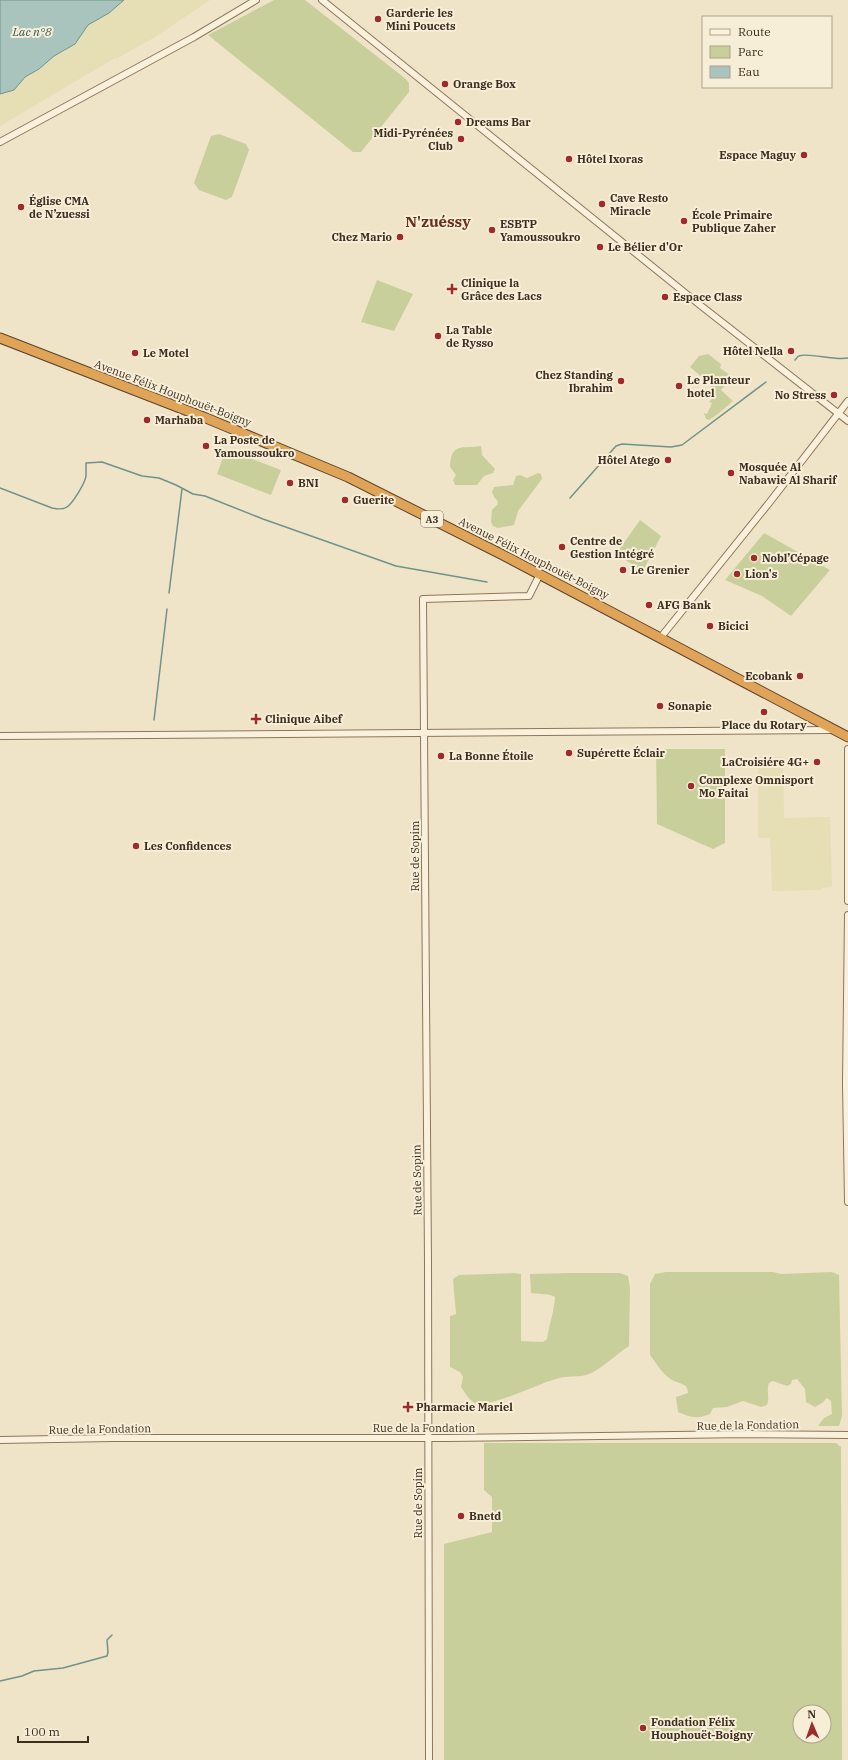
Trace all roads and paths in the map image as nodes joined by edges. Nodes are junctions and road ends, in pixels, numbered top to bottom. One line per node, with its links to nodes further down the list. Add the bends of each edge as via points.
1 (256, 0): 3 (street, via 194,37)
2 (322, 0): 6 (street)
3 (0, 142)
4 (0, 338): 8 (highway, Avenue Félix Houphouët-Boigny / A3, via 348,477)
5 (848, 401): 6 (street)
6 (838, 413): 7 (street); 9 (street)
7 (848, 421)
8 (540, 574): 9 (highway, Avenue Félix Houphouët-Boigny / A3); 11 (street, Rue de Sopim, via 529,596 423,599)
9 (661, 637): 10 (highway, Avenue Félix Houphouët-Boigny / A3)
10 (835, 730): 11 (street); 13 (highway, Avenue Félix Houphouët-Boigny / A3)
11 (424, 733): 12 (street); 19 (street, Rue de Sopim)
12 (0, 736)
13 (848, 736)
14 (848, 749): 15 (street)
15 (848, 901)
16 (848, 915): 17 (street)
17 (848, 1202)
18 (848, 1435): 19 (street, Rue de la Fondation)
19 (428, 1438): 20 (street, Rue de la Fondation); 21 (street, Rue de Sopim)
20 (0, 1440)
21 (429, 1760)

